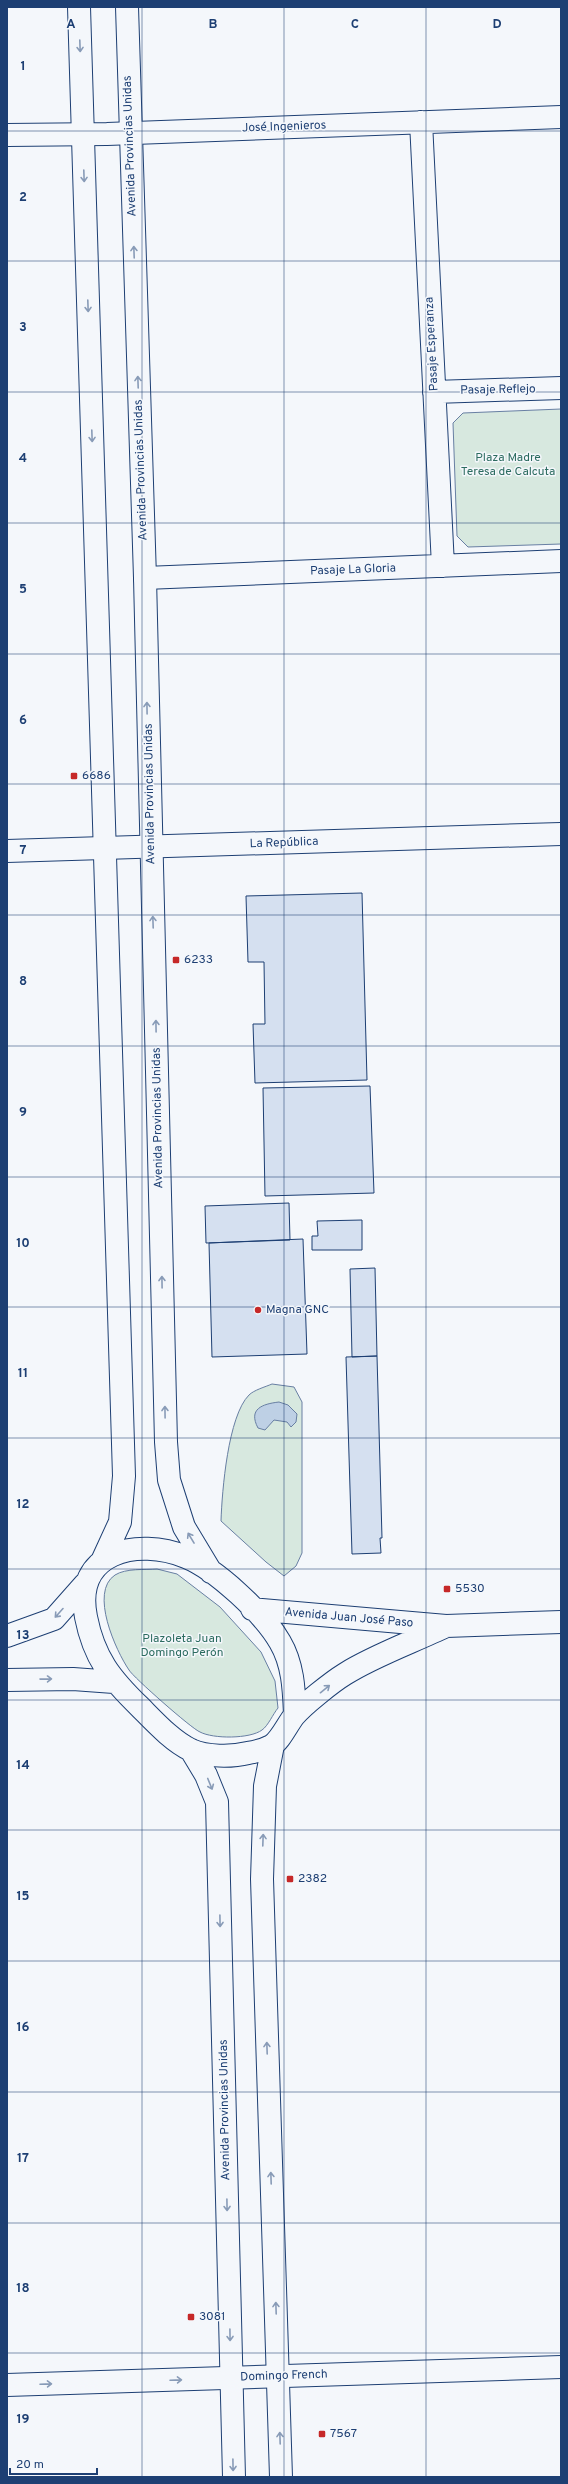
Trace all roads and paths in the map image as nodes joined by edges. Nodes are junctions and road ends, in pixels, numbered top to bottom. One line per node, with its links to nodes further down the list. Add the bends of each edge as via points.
1 (79, 7): 5 (main road, one-way to 5)
2 (127, 7): 6 (main road, Avenida Provincias Unidas)
3 (561, 117): 4 (main road, José Ingenieros)
4 (421, 122): 6 (main road, José Ingenieros); 9 (main road, Pasaje Esperanza)
5 (82, 133): 6 (main road, José Ingenieros); 7 (main road, José Ingenieros); 15 (main road, one-way to 15)
6 (130, 133): 12 (main road, Avenida Provincias Unidas, one-way to 6)
7 (7, 135)
8 (561, 388): 9 (main road, Pasaje Reflejo)
9 (434, 392): 11 (main road, Pasaje Esperanza)
10 (561, 562): 11 (main road, Pasaje La Gloria)
11 (443, 566): 12 (main road, Pasaje La Gloria)
12 (144, 578): 14 (main road, Avenida Provincias Unidas, one-way to 12)
13 (561, 834): 14 (main road, La República)
14 (151, 848): 15 (main road, La República); 18 (main road, Avenida Provincias Unidas, one-way to 14, via 184,1527 169,1480)
15 (104, 849): 16 (main road, La República); 17 (main road, via 124,1476 120,1522)
16 (7, 851)
17 (103, 1559): 18 (main road, via 130,1550 159,1550 186,1557); 19 (main road, via 92,1570)
18 (211, 1572): 20 (main road)
19 (85, 1584): 23 (main road, one-way to 23, via 54,1619); 25 (main road, via 89,1636 99,1660)
20 (252, 1608): 22 (main road, Avenida Juan José Paso); 26 (main road, via 280,1642 294,1677)
21 (561, 1622): 22 (main road, Avenida Juan José Paso)
22 (446, 1626): 26 (main road, Avenida Juan José Paso, one-way to 22, via 344,1674)
23 (7, 1636)
24 (7, 1680): 25 (main road, one-way to 25, via 73,1679)
25 (114, 1682): 28 (main road, via 145,1713)
26 (295, 1714): 27 (main road, Avenida Juan José Paso)
27 (273, 1746): 28 (main road, via 246,1754 218,1756); 30 (main road, one-way to 27, via 262,1879 265,1786)
28 (191, 1750): 31 (main road, Avenida Provincias Unidas, one-way to 31, via 206,1775 217,1802)
29 (561, 2367): 30 (main road, Domingo French)
30 (278, 2376): 31 (main road, Domingo French); 34 (main road, one-way to 30)
31 (231, 2378): 32 (main road, Domingo French, one-way to 31); 33 (main road, Avenida Provincias Unidas, one-way to 33)
32 (7, 2385)
33 (234, 2477)
34 (281, 2477)

